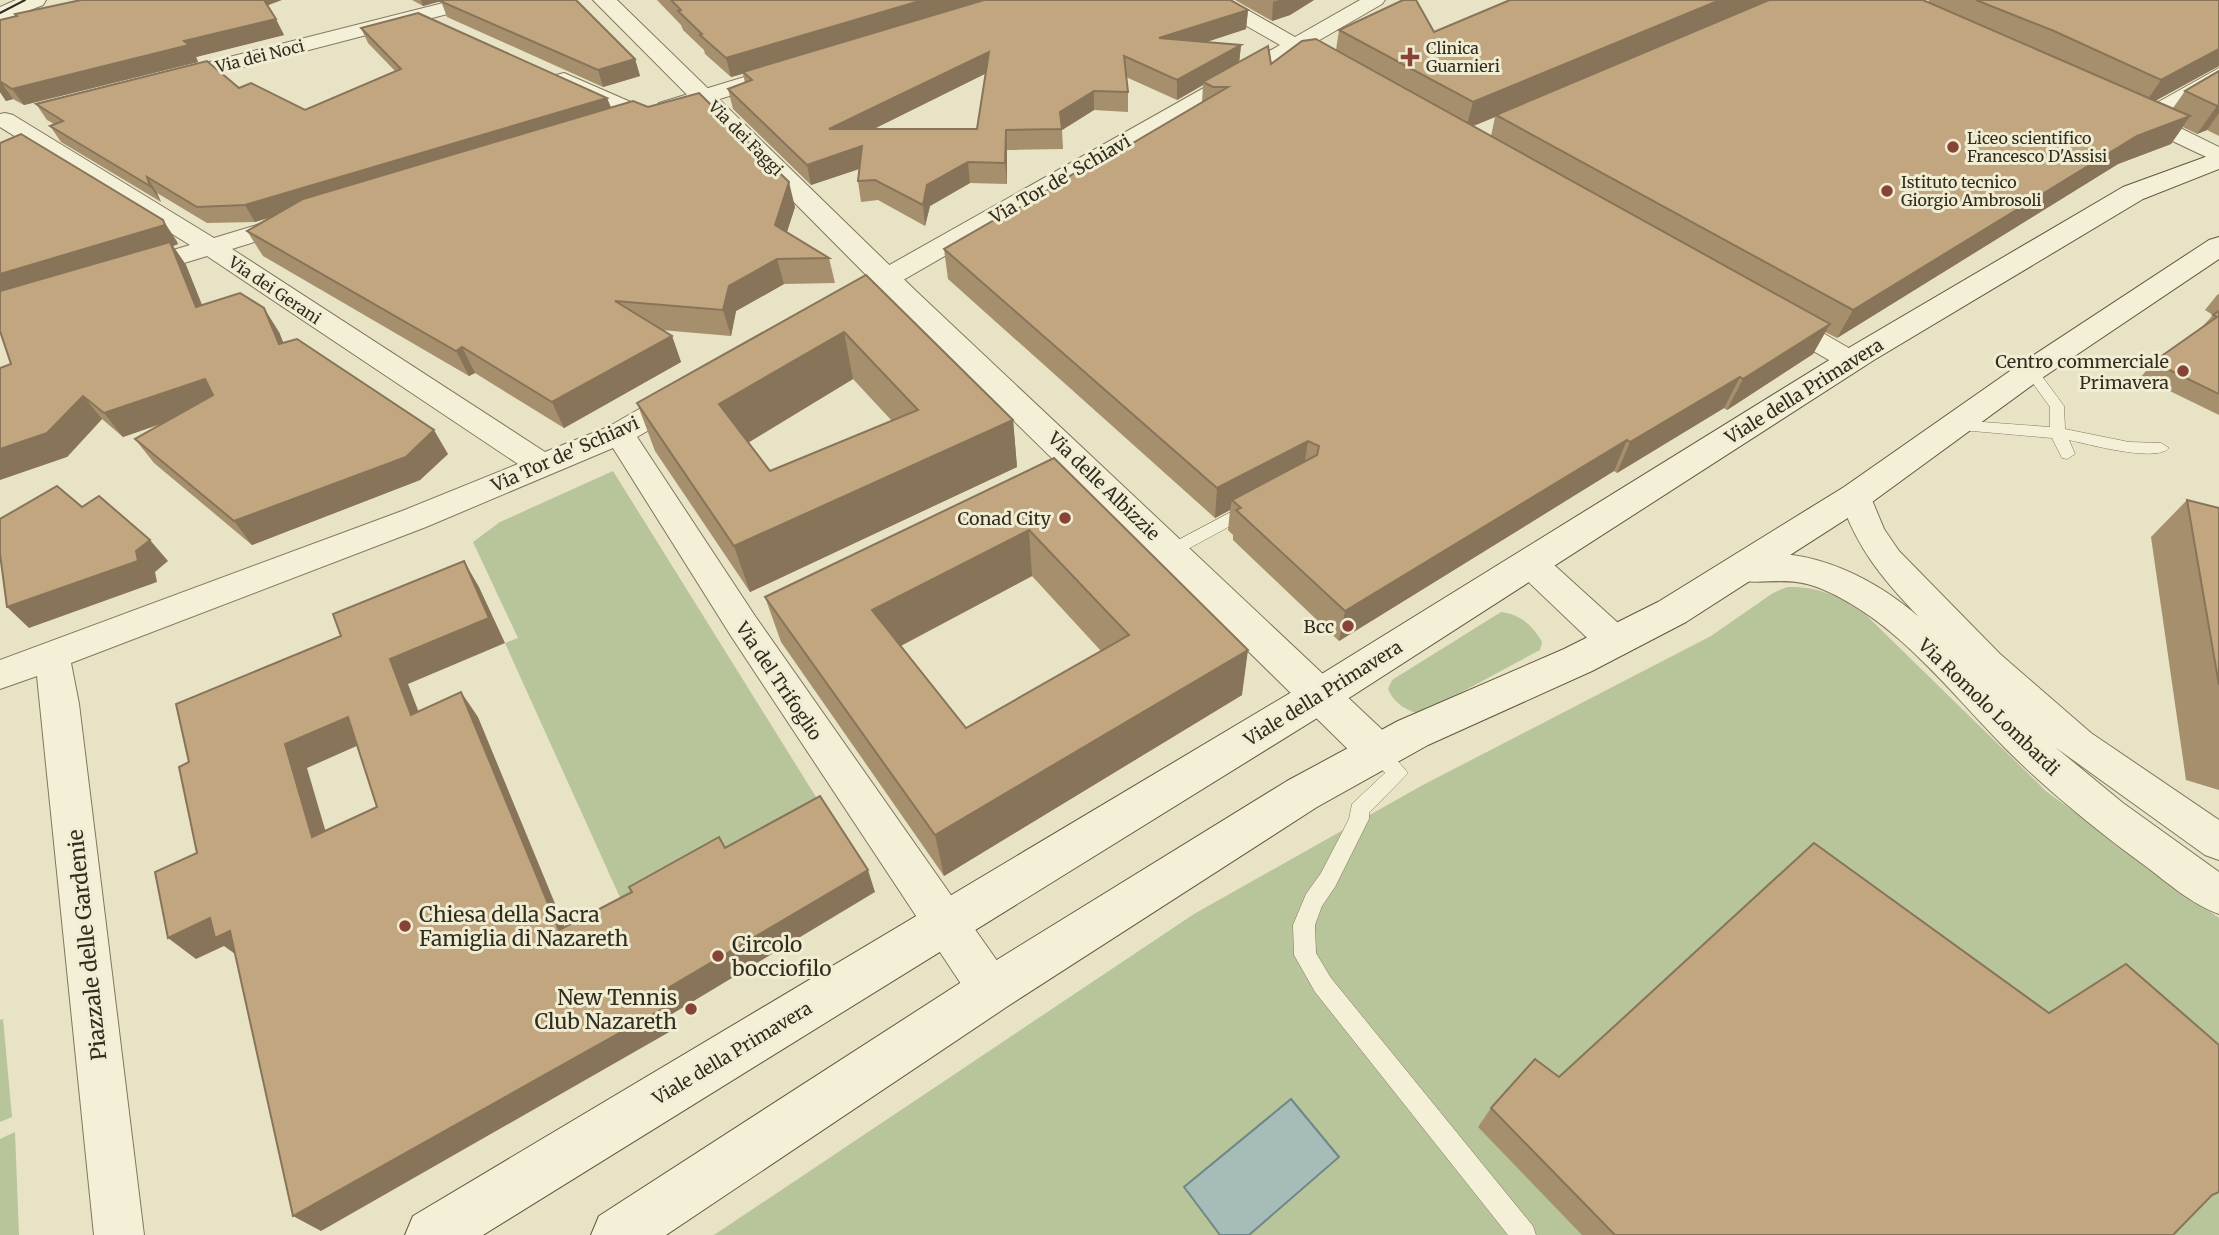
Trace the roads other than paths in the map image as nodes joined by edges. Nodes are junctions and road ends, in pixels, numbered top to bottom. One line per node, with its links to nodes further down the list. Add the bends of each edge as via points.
1 (35, 0): 7 (main road)
2 (386, 0): 8 (street)
3 (479, 0): 8 (street, Via dei Noci)
4 (604, 0): 16 (main road, Via dei Faggi)
5 (1215, 0): 10 (street)
6 (1375, 0): 10 (street, Via Tor de' Schiavi)
7 (0, 15)
8 (421, 15): 9 (street); 15 (street, Via dei Noci)
9 (449, 28)
10 (1294, 46): 12 (street); 28 (street, Via Tor de' Schiavi)
11 (801, 67): 16 (street)
12 (1335, 68)
13 (548, 73): 19 (street)
14 (2219, 75): 20 (street)
15 (152, 83)
16 (704, 97): 19 (street); 28 (main road, Via dei Faggi)
17 (2111, 103): 20 (street)
18 (32, 114): 21 (street)
19 (640, 116): 22 (street)
20 (2145, 120): 23 (street)
21 (2, 121): 26 (street, Via dei Gerani)
22 (614, 124)
23 (2219, 158): 31 (main road, Viale della Primavera, via 2133,193)
24 (312, 216): 26 (street)
25 (2219, 246): 32 (main road)
26 (211, 247): 27 (street); 39 (street, Via dei Gerani)
27 (119, 275)
28 (886, 278): 30 (street, Via Tor de' Schiavi); 42 (main road, Via delle Albizzie, via 1067,471)
29 (1754, 306): 31 (street)
30 (824, 314)
31 (1851, 361): 43 (main road, Viale della Primavera)
32 (2031, 371): 34 (main road); 35 (lane, via 2057,406)
33 (704, 385): 36 (street, Via Tor de' Schiavi)
34 (1955, 425): 35 (lane); 40 (main road)
35 (2058, 433): 37 (lane, via 2129,447); 38 (lane)
36 (619, 434): 39 (street, Via Tor de' Schiavi); 52 (street, Via del Trifoglio, via 755,620)
37 (2161, 448)
38 (2067, 454)
39 (542, 465): 46 (street, Via Tor de' Schiavi, via 298,564)
40 (1856, 496): 44 (main road); 50 (street, Via Romolo Lombardi, via 1872,541 1976,653 2081,746)
41 (1260, 503): 42 (lane)
42 (1171, 551): 48 (main road, Via delle Albizzie)
43 (1530, 563): 45 (street); 48 (main road, Viale della Primavera)
44 (1740, 569): 45 (main road); 51 (street, Via Romolo Lombardi, via 1795,567 1840,582 1882,606 2072,786)
45 (1615, 642): 49 (main road)
46 (52, 656): 47 (street, Via Tor de' Schiavi); 54 (street, Piazzale delle Gardenie)
47 (0, 675)
48 (1321, 695): 49 (main road, Via delle Albizzie); 52 (main road, Viale della Primavera)
49 (1377, 751): 53 (main road); 57 (lane, via 1398,773 1359,810 1359,819 1328,880 1312,901 1304,925 1305,955 1323,985)
50 (2219, 842)
51 (2219, 895)
52 (944, 925): 53 (street, Via del Trifoglio); 55 (main road, Viale della Primavera)
53 (991, 990): 56 (main road)
54 (119, 1235)
55 (432, 1235)
56 (618, 1235)
57 (1524, 1235)

